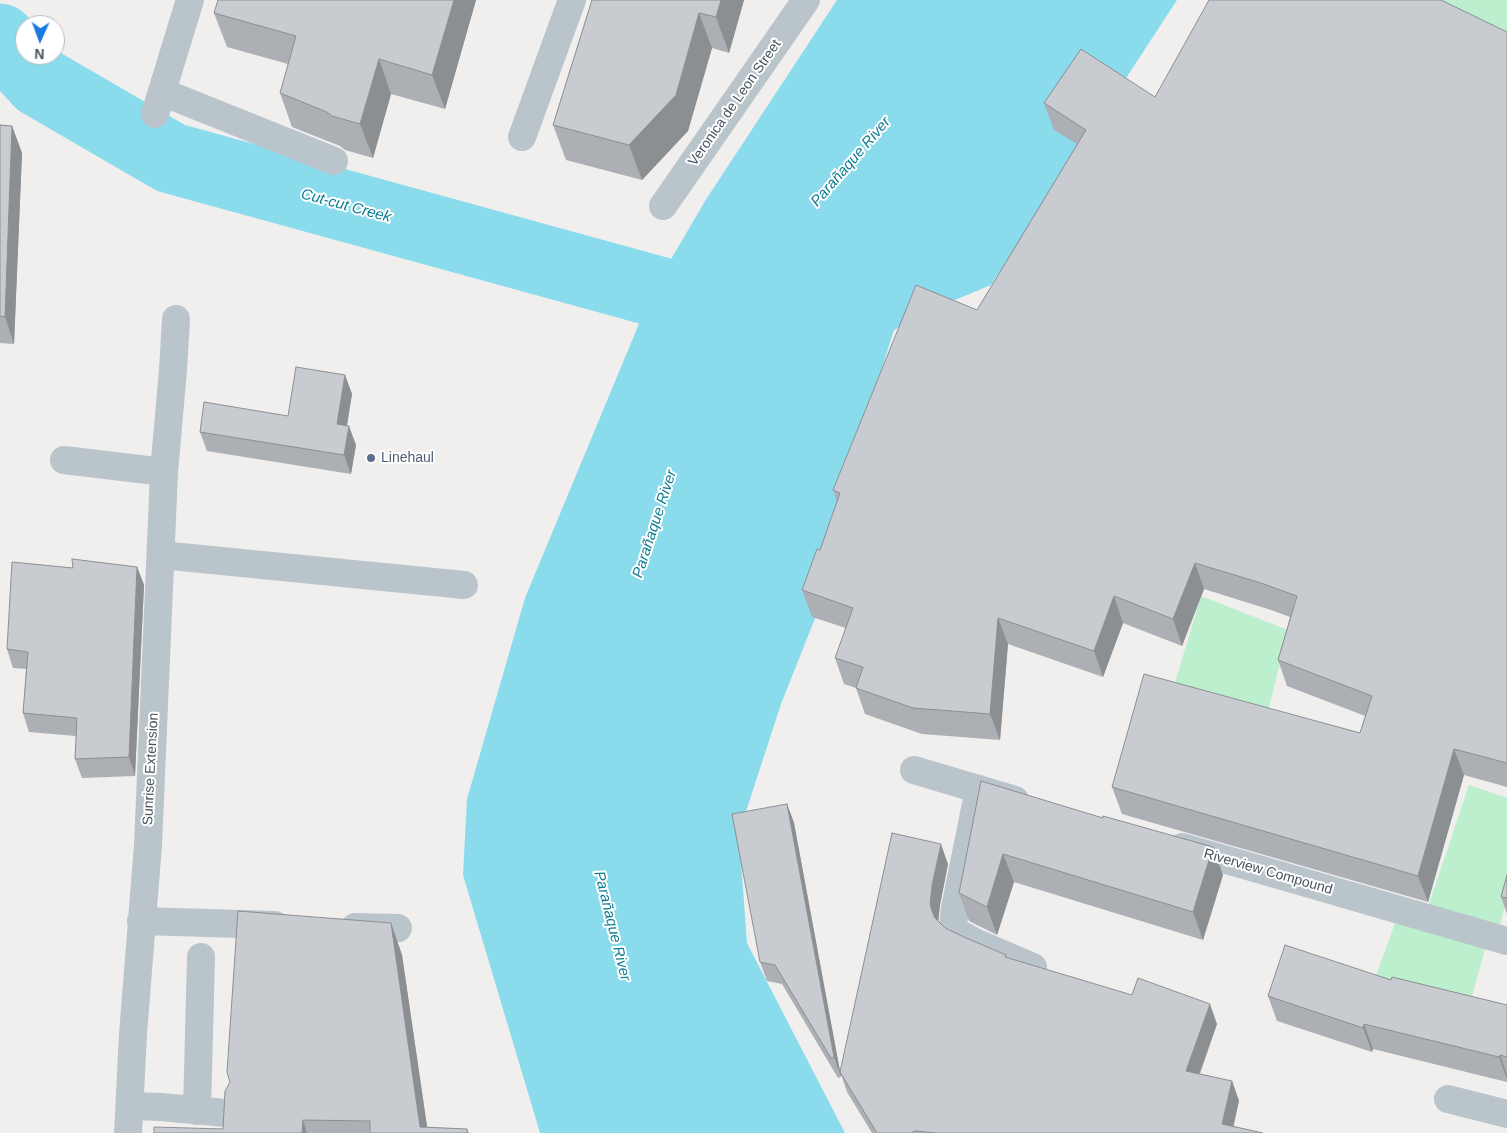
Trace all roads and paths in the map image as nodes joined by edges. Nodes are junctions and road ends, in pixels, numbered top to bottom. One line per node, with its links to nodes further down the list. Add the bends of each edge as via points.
1 (190, 0): 5 (street, via 158,103)
2 (572, 0): 4 (street)
3 (806, 0): 6 (street, Veronica de Leon Street)
4 (522, 137)
5 (334, 161)
6 (663, 206)
7 (176, 319): 9 (street, Sunrise Extension)
8 (64, 460): 9 (street)
9 (164, 472): 10 (street, Sunrise Extension)
10 (160, 555): 11 (street); 16 (street, Sunrise Extension, via 148,845)
11 (464, 585)
12 (914, 770): 13 (street)
13 (979, 789): 14 (street); 22 (street, via 953,925 960,934 977,943)
14 (1037, 806)
15 (1162, 842): 20 (street, Riverview Compound)
16 (141, 922): 17 (street); 24 (street, Sunrise Extension)
17 (300, 926)
18 (329, 926): 19 (street)
19 (398, 928)
20 (1507, 941)
21 (201, 957): 25 (street)
22 (1032, 966)
23 (1448, 1100): 27 (street)
24 (130, 1106): 25 (street); 28 (street, Sunrise Extension)
25 (196, 1111): 26 (street)
26 (226, 1113)
27 (1507, 1114)
28 (128, 1133)

